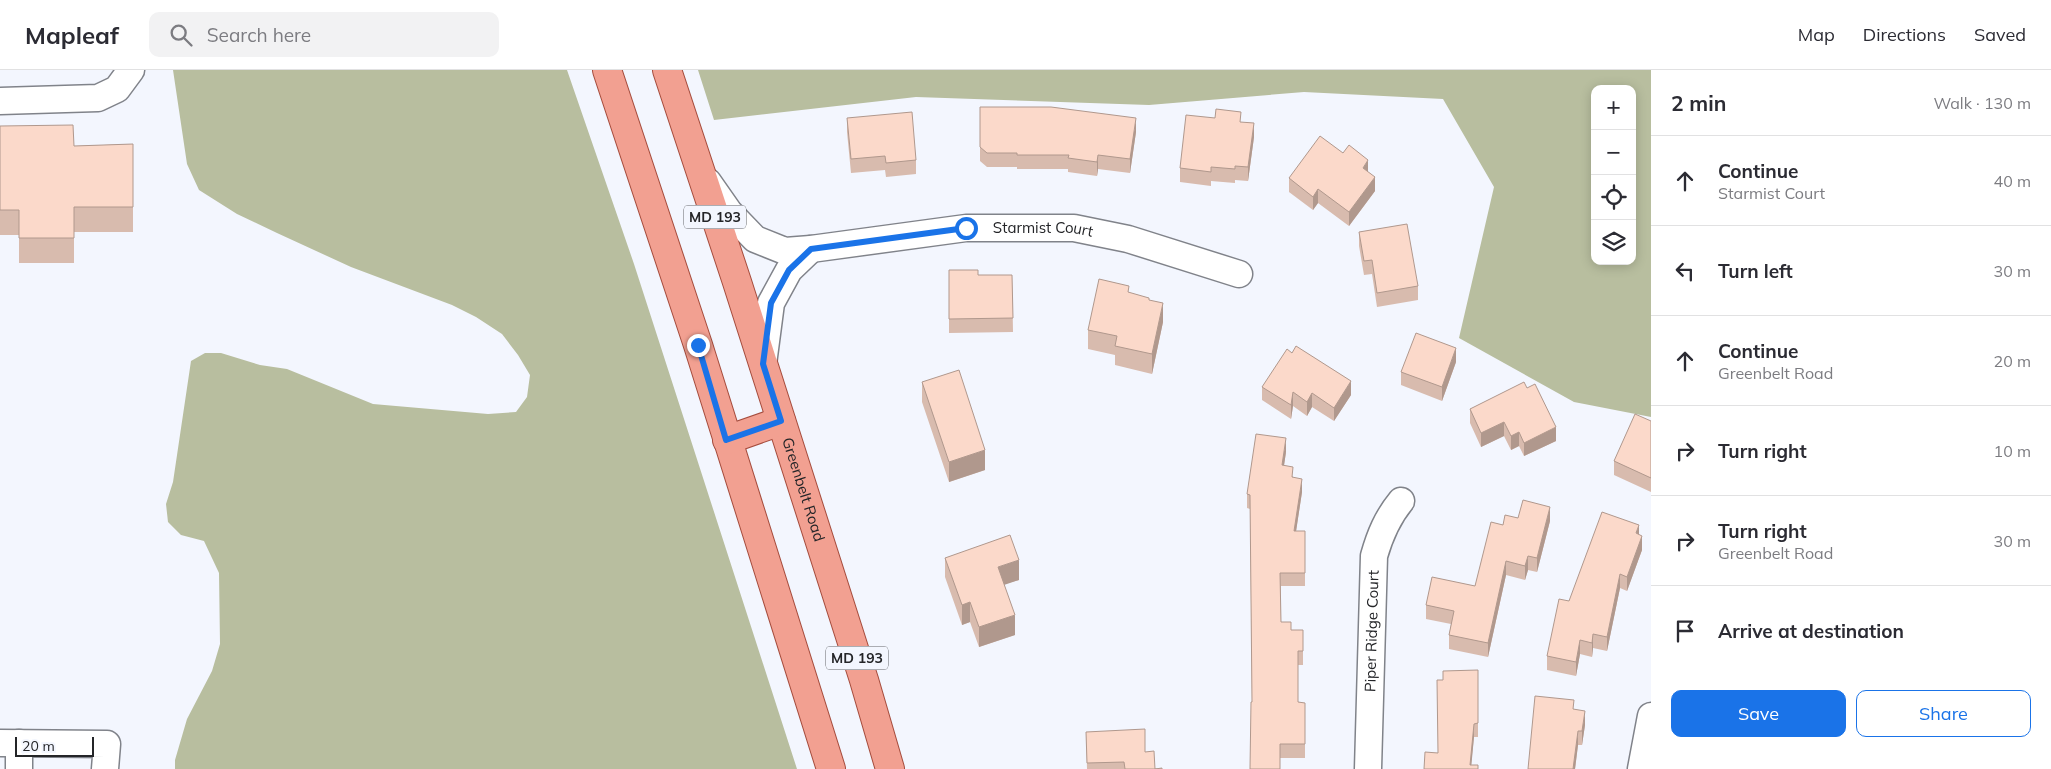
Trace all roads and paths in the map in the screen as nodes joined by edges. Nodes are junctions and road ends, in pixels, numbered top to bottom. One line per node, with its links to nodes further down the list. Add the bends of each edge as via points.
1 (131, 70): 4 (street, via 117,89 98,98)
2 (608, 70): 10 (main road)
3 (667, 70): 5 (main road, Greenbelt Road / MD 193)
4 (0, 101)
5 (700, 171): 6 (street, Starmist Court, via 729,212 755,238 784,251); 8 (main road, Greenbelt Road / MD 193)
6 (811, 249): 7 (street, Starmist Court, via 966,228 1074,228 1128,238); 8 (street, via 789,270 771,303)
7 (1239, 274)
8 (763, 364): 9 (main road, Greenbelt Road / MD 193)
9 (781, 421): 10 (main road); 17 (main road, Greenbelt Road / MD 193)
10 (726, 440): 16 (main road)
11 (1401, 501): 18 (street, Piper Ridge Court, via 1381,532 1374,556)
12 (1651, 716): 19 (street)
13 (10, 743): 14 (street); 15 (street)
14 (106, 757)
15 (19, 769)
16 (830, 769)
17 (890, 769)
18 (1368, 769)
19 (1641, 769)

